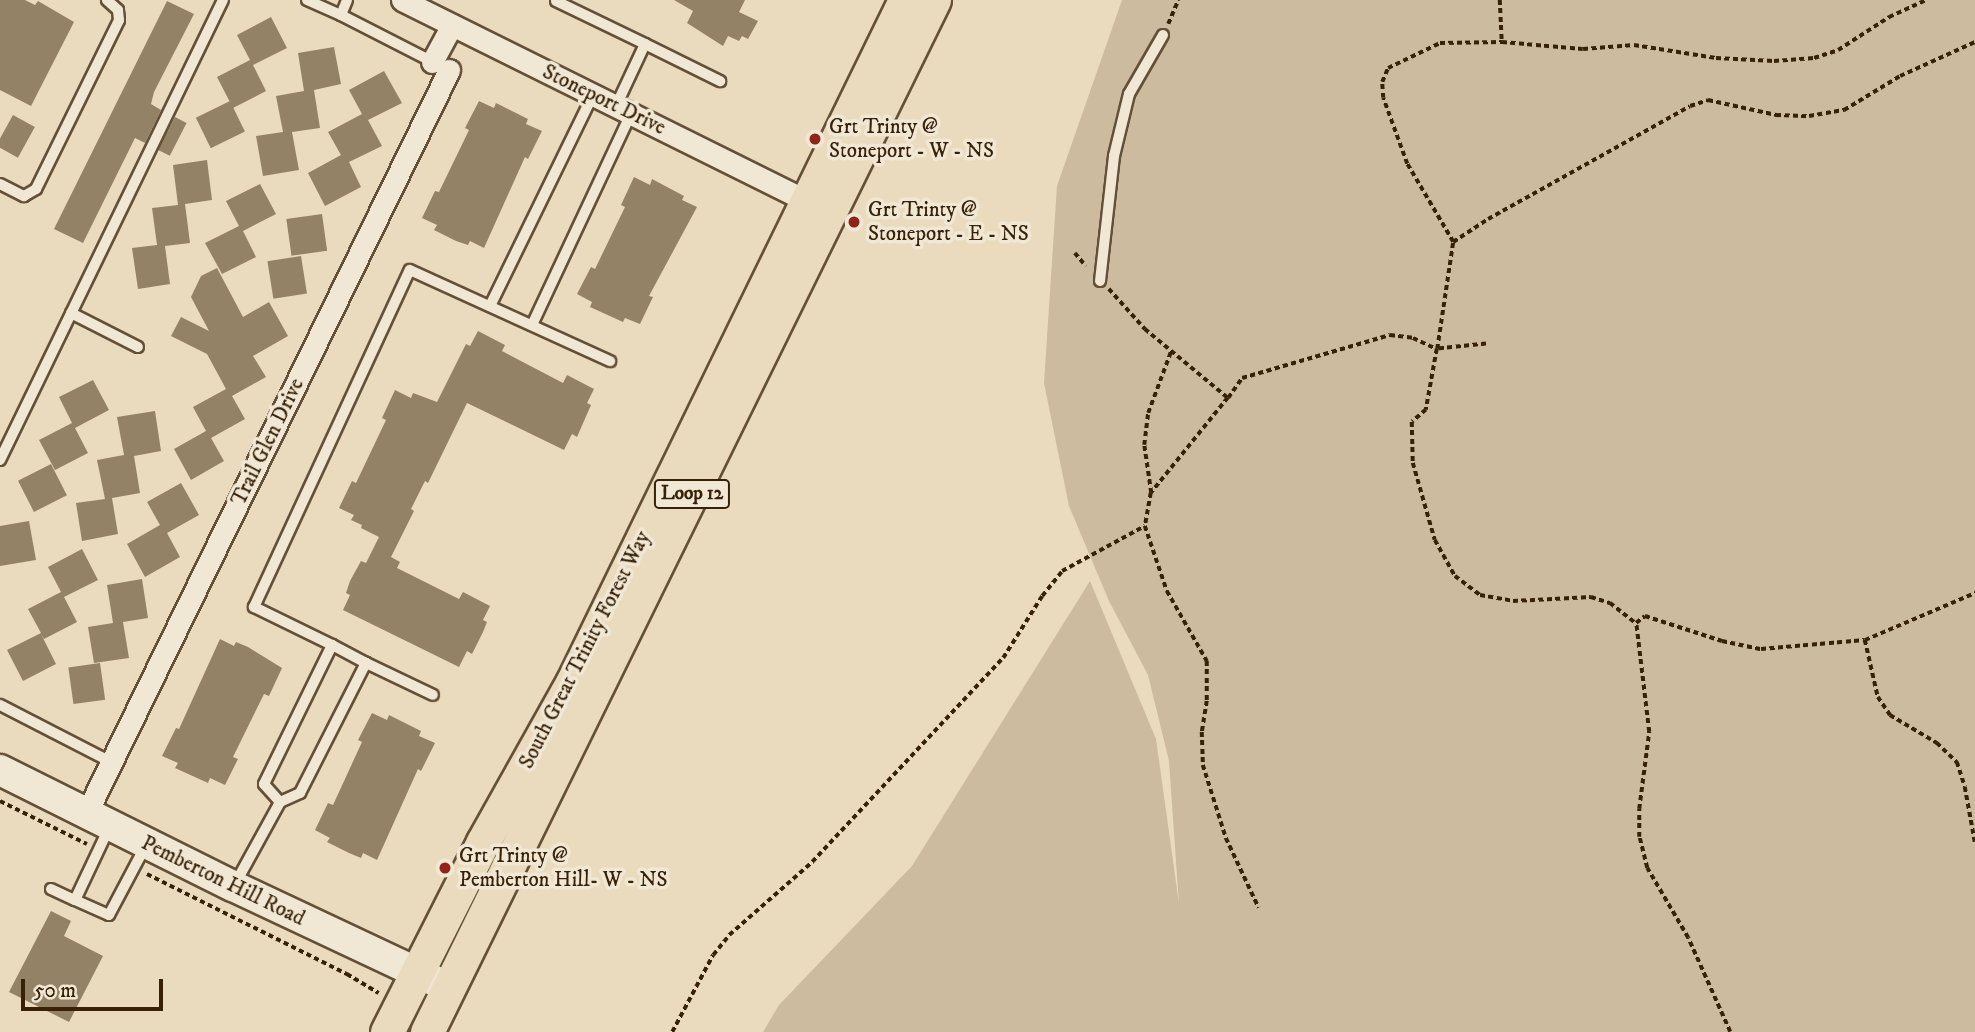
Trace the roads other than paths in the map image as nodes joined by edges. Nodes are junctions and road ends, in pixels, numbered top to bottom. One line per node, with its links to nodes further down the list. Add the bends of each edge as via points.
1 (107, 0): 17 (lane, via 118,10 119,20 36,189 24,196)
2 (223, 0): 21 (lane)
3 (307, 0): 9 (lane)
4 (347, 0): 9 (lane)
5 (402, 0): 10 (street, Stoneport Drive)
6 (905, 0): 18 (main road, South Great Trinity Forest Way / Loop 12)
7 (934, 0): 39 (main road, South Great Trinity Forest Way / Loop 12)
8 (556, 1): 12 (lane)
9 (341, 15): 13 (lane)
10 (452, 25): 13 (street, Trail Glen Drive); 15 (street, Stoneport Drive)
11 (1163, 34): 19 (lane, via 1129,94 1114,156)
12 (645, 44): 14 (lane); 16 (lane)
13 (440, 66): 30 (street, Trail Glen Drive)
14 (719, 81)
15 (593, 95): 16 (street, Stoneport Drive); 20 (lane)
16 (623, 110): 18 (street, Stoneport Drive); 22 (lane)
17 (0, 184)
18 (807, 201): 38 (main road, South Great Trinity Forest Way / Loop 12, via 572,682)
19 (1100, 281)
20 (490, 306): 22 (lane); 26 (lane, via 410,270 254,607)
21 (71, 313): 23 (lane); 25 (lane)
22 (532, 325): 24 (lane)
23 (138, 347)
24 (610, 360)
25 (0, 460)
26 (332, 645): 27 (lane); 32 (lane, via 264,784)
27 (366, 663): 28 (lane); 32 (lane, via 300,793)
28 (433, 695)
29 (0, 705): 30 (lane)
30 (111, 762): 33 (street, Trail Glen Drive)
31 (0, 770): 33 (street, Pemberton Hill Road)
32 (280, 802): 35 (lane)
33 (98, 830): 34 (street, Pemberton Hill Road); 37 (lane)
34 (141, 856): 35 (street, Pemberton Hill Road); 37 (lane, via 108,915)
35 (233, 886): 38 (street, Pemberton Hill Road)
36 (51, 889): 37 (lane)
37 (75, 900)
38 (416, 974): 39 (street, Pemberton Hill Road); 40 (main road, South Great Trinity Forest Way / Loop 12)
39 (450, 988): 41 (main road, South Great Trinity Forest Way / Loop 12)
40 (387, 1032)
41 (427, 1032)

